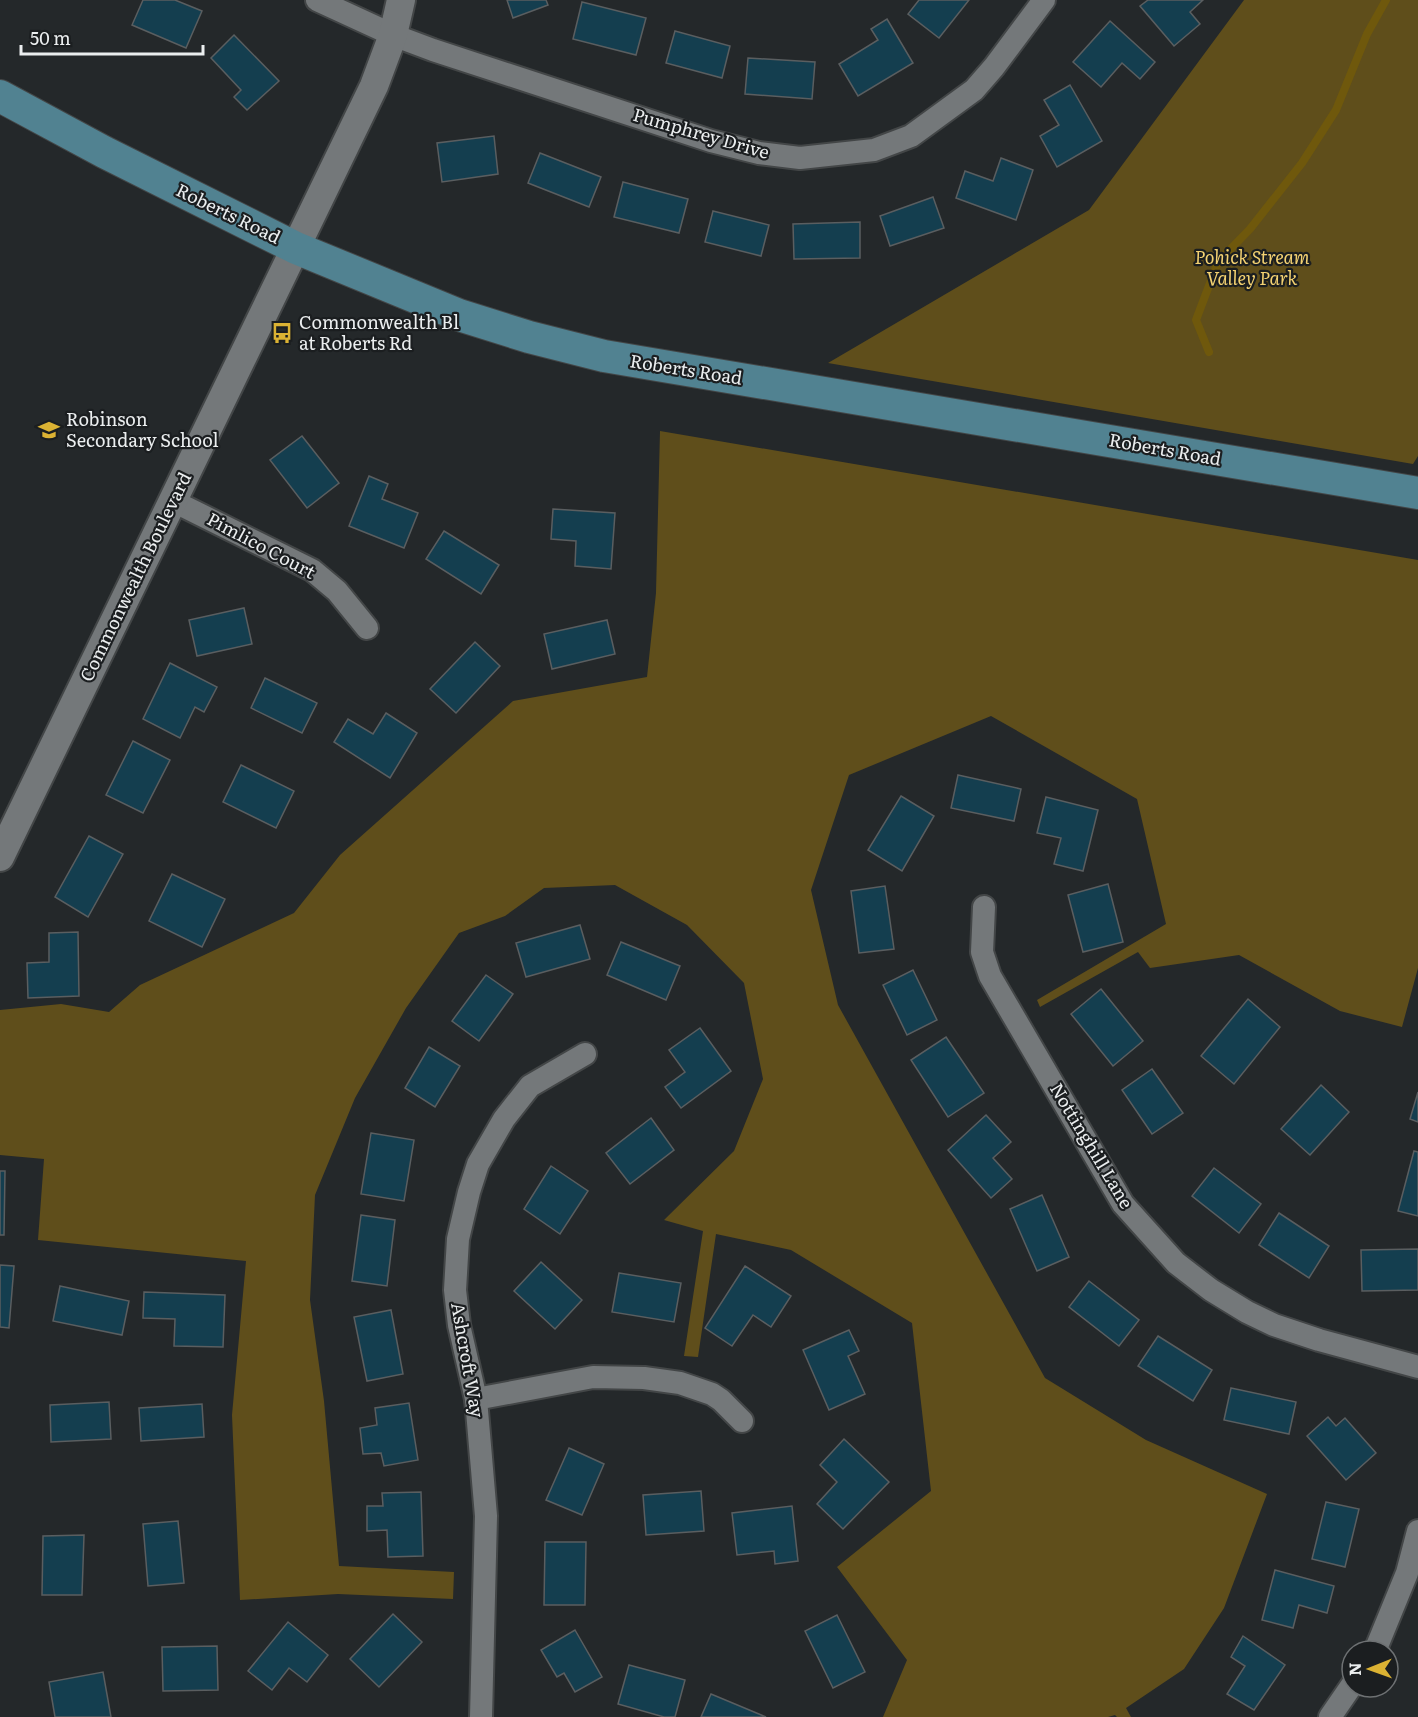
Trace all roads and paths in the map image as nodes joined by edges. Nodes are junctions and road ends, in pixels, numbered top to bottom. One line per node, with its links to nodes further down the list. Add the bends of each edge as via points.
1 (317, 0): 4 (street, Pumphrey Drive)
2 (401, 0): 4 (street, Commonwealth Boulevard)
3 (1044, 0): 4 (street, Pumphrey Drive, via 974,90 910,136 874,150 800,158 711,141)
4 (393, 35): 6 (street, Commonwealth Boulevard, via 374,86)
5 (0, 96): 6 (main road, Roberts Road)
6 (296, 248): 7 (main road, Roberts Road, via 459,315 604,356); 8 (street, Commonwealth Boulevard)
7 (1418, 493)
8 (173, 501): 9 (street, Pimlico Court, via 312,570 337,591); 10 (street, Commonwealth Boulevard)
9 (367, 628)
10 (0, 857)
11 (984, 908): 13 (street, Nottinghill Lane, via 981,952 990,976 1123,1204 1176,1263 1211,1290 1274,1325)
12 (585, 1054): 14 (street, Ashcroft Way, via 520,1096 490,1140 469,1192 458,1239 455,1290)
13 (1418, 1366)
14 (476, 1399): 15 (street, via 593,1377 644,1378 680,1383 712,1394); 19 (street, Ashcroft Way, via 486,1516)
15 (742, 1420)
16 (1418, 1531): 17 (street, via 1407,1572)
17 (1380, 1639)
18 (1342, 1699): 20 (street)
19 (481, 1717)
20 (1330, 1717)

